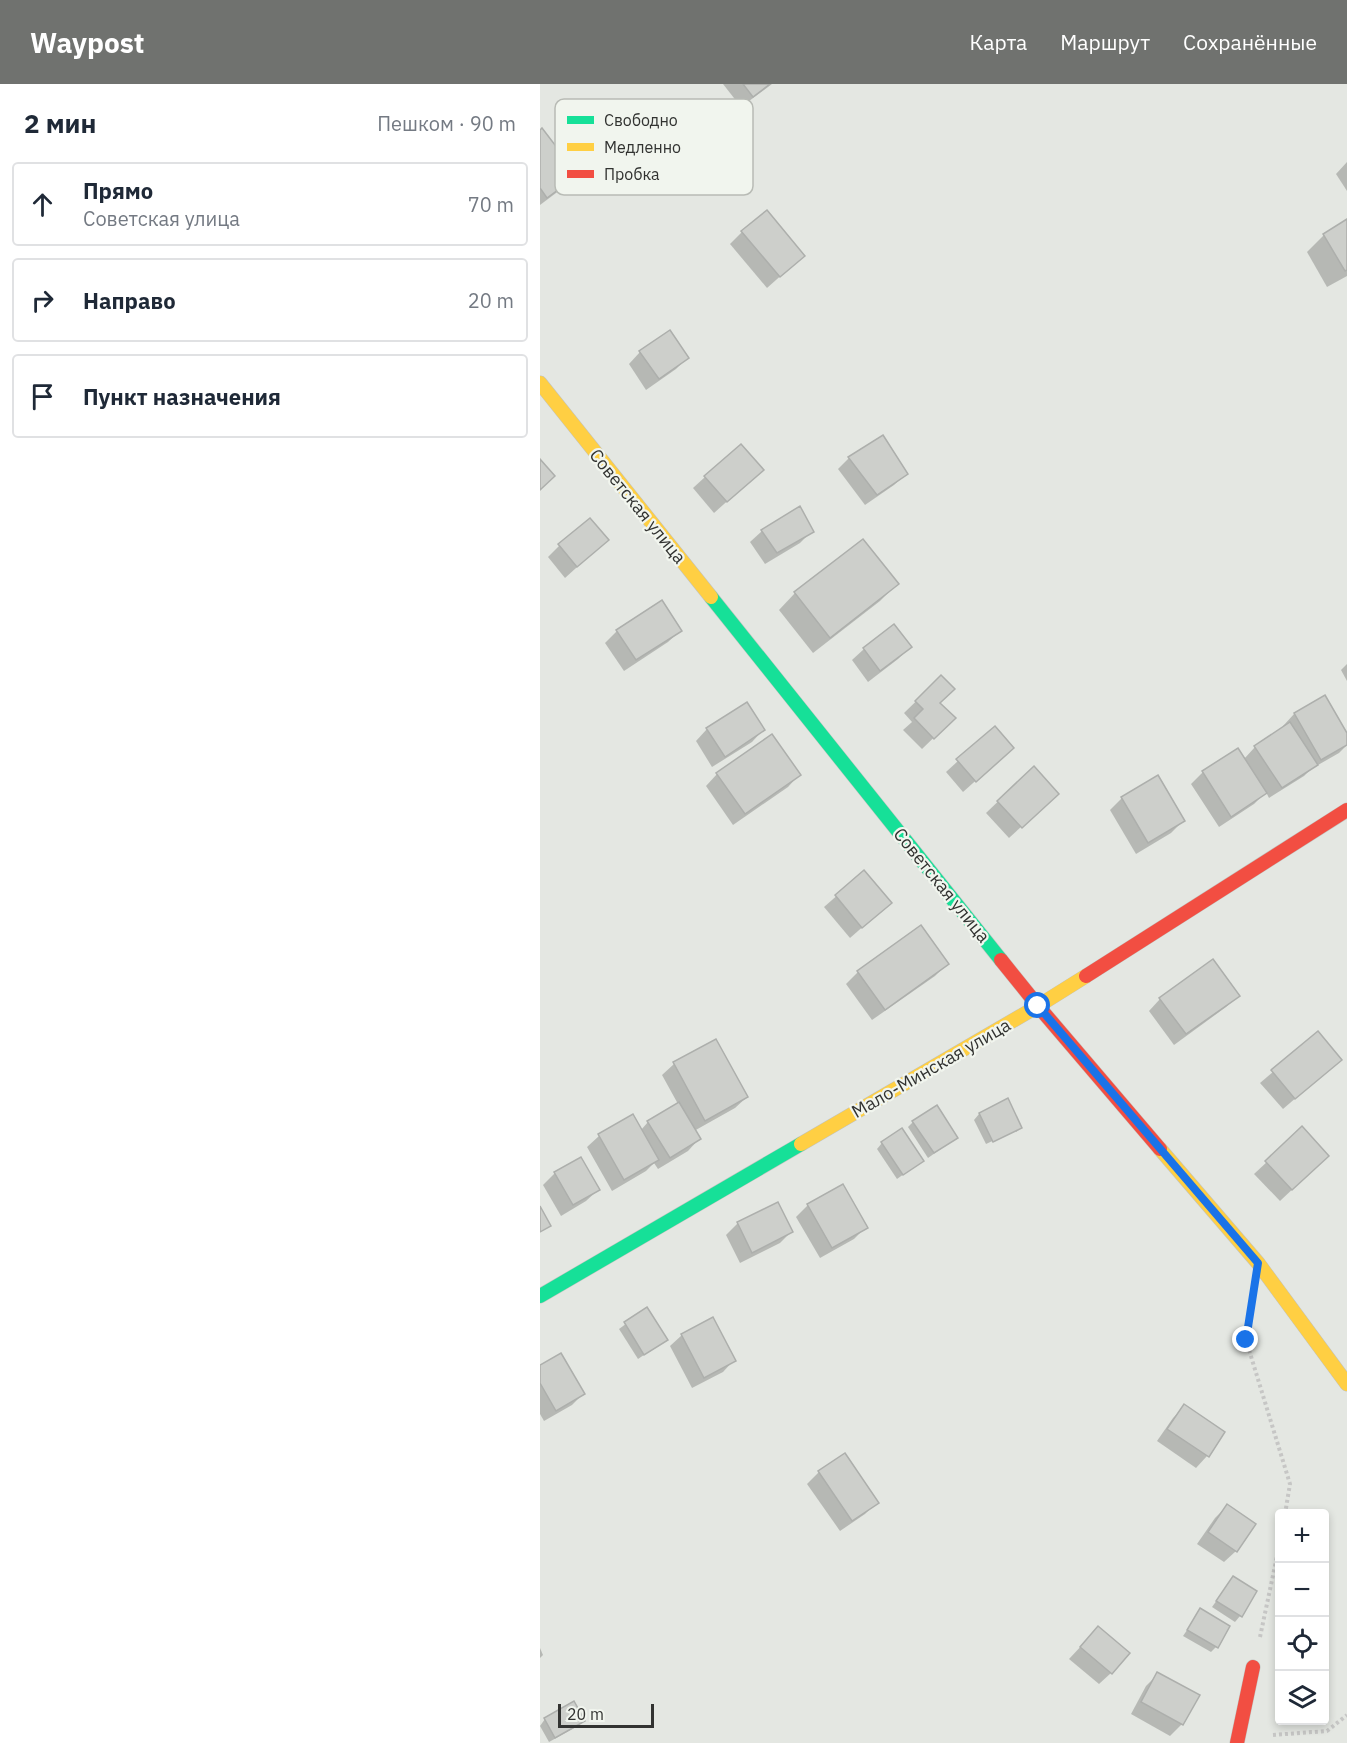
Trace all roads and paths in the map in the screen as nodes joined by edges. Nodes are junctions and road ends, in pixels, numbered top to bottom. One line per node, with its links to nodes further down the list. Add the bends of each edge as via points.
1 (540, 383): 3 (street, Советская улица)
2 (1347, 810): 3 (street, Мало-Минская улица)
3 (1038, 1006): 4 (street, Мало-Минская улица); 6 (street, Советская улица, via 1258,1263)
4 (540, 1296)
5 (1251, 1307): 7 (path, via 1246,1340 1290,1485)
6 (1347, 1384)
7 (1286, 1509)
8 (1275, 1563): 9 (path)
9 (1253, 1667): 11 (street)
10 (1347, 1715): 11 (path, via 1327,1731)
11 (1238, 1740)

